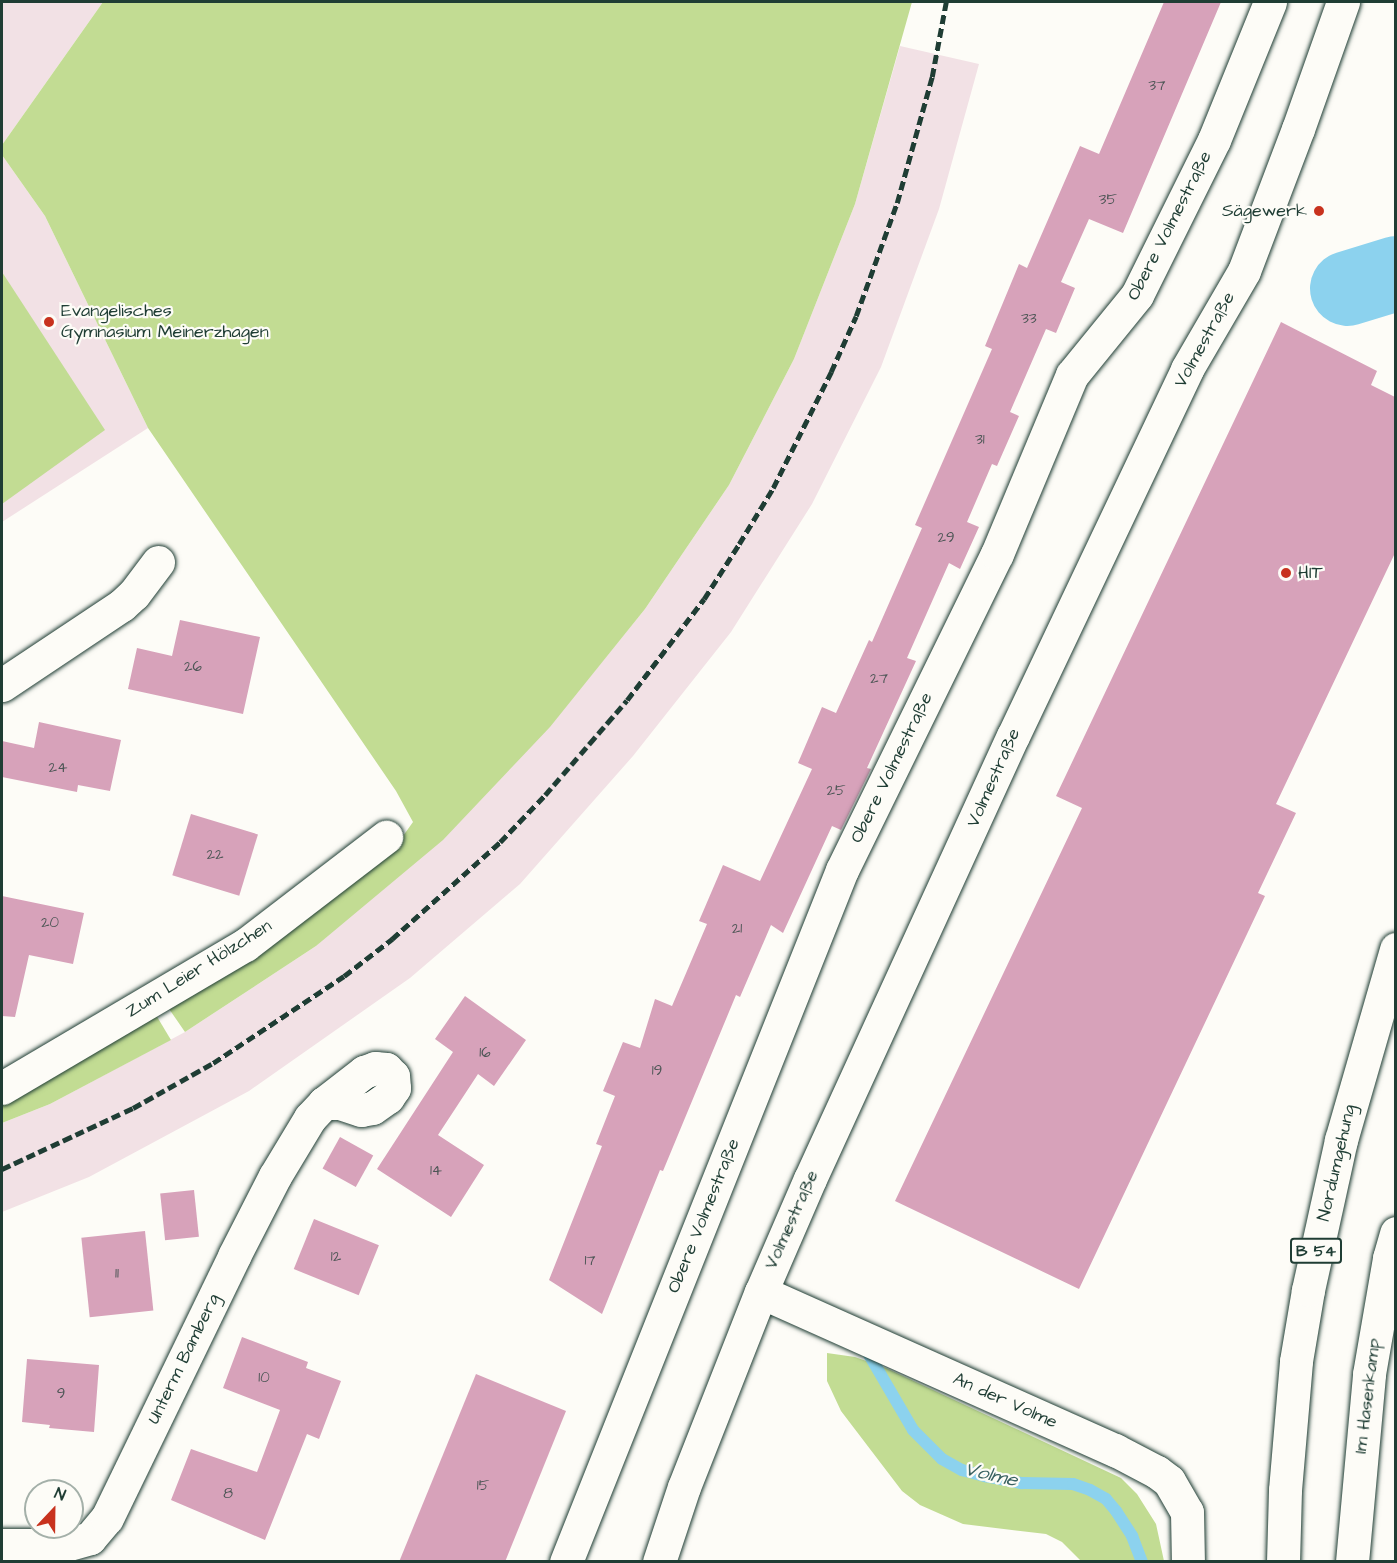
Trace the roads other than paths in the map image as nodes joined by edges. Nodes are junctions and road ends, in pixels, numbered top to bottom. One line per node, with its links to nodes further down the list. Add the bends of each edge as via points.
1 (1270, 2): 12 (street, Obere Volmestraße, via 1214,140 1137,295 1072,375 997,554 843,870)
2 (1343, 2): 10 (street, Volmestraße, via 1244,271 1187,369)
3 (158, 562): 4 (street, via 122,605)
4 (2, 685)
5 (386, 837): 7 (street, Zum Leier Hölzchen, via 245,945)
6 (1395, 949): 15 (street, Nordumgehung / B 54, via 1341,1140 1308,1290 1296,1361)
7 (2, 1088)
8 (324, 1103): 11 (street, Unterm Bamberg, via 310,1118 275,1176 107,1518 90,1538 66,1545)
9 (1395, 1233): 16 (street, Im Hasenkamp, via 1369,1374)
10 (760, 1292): 13 (street, Volmestraße); 14 (street, An der Volme, via 1116,1450 1157,1472 1169,1481 1187,1512)
11 (2, 1545)
12 (566, 1562)
13 (659, 1562)
14 (1188, 1562)
15 (1283, 1562)
16 (1352, 1562)

